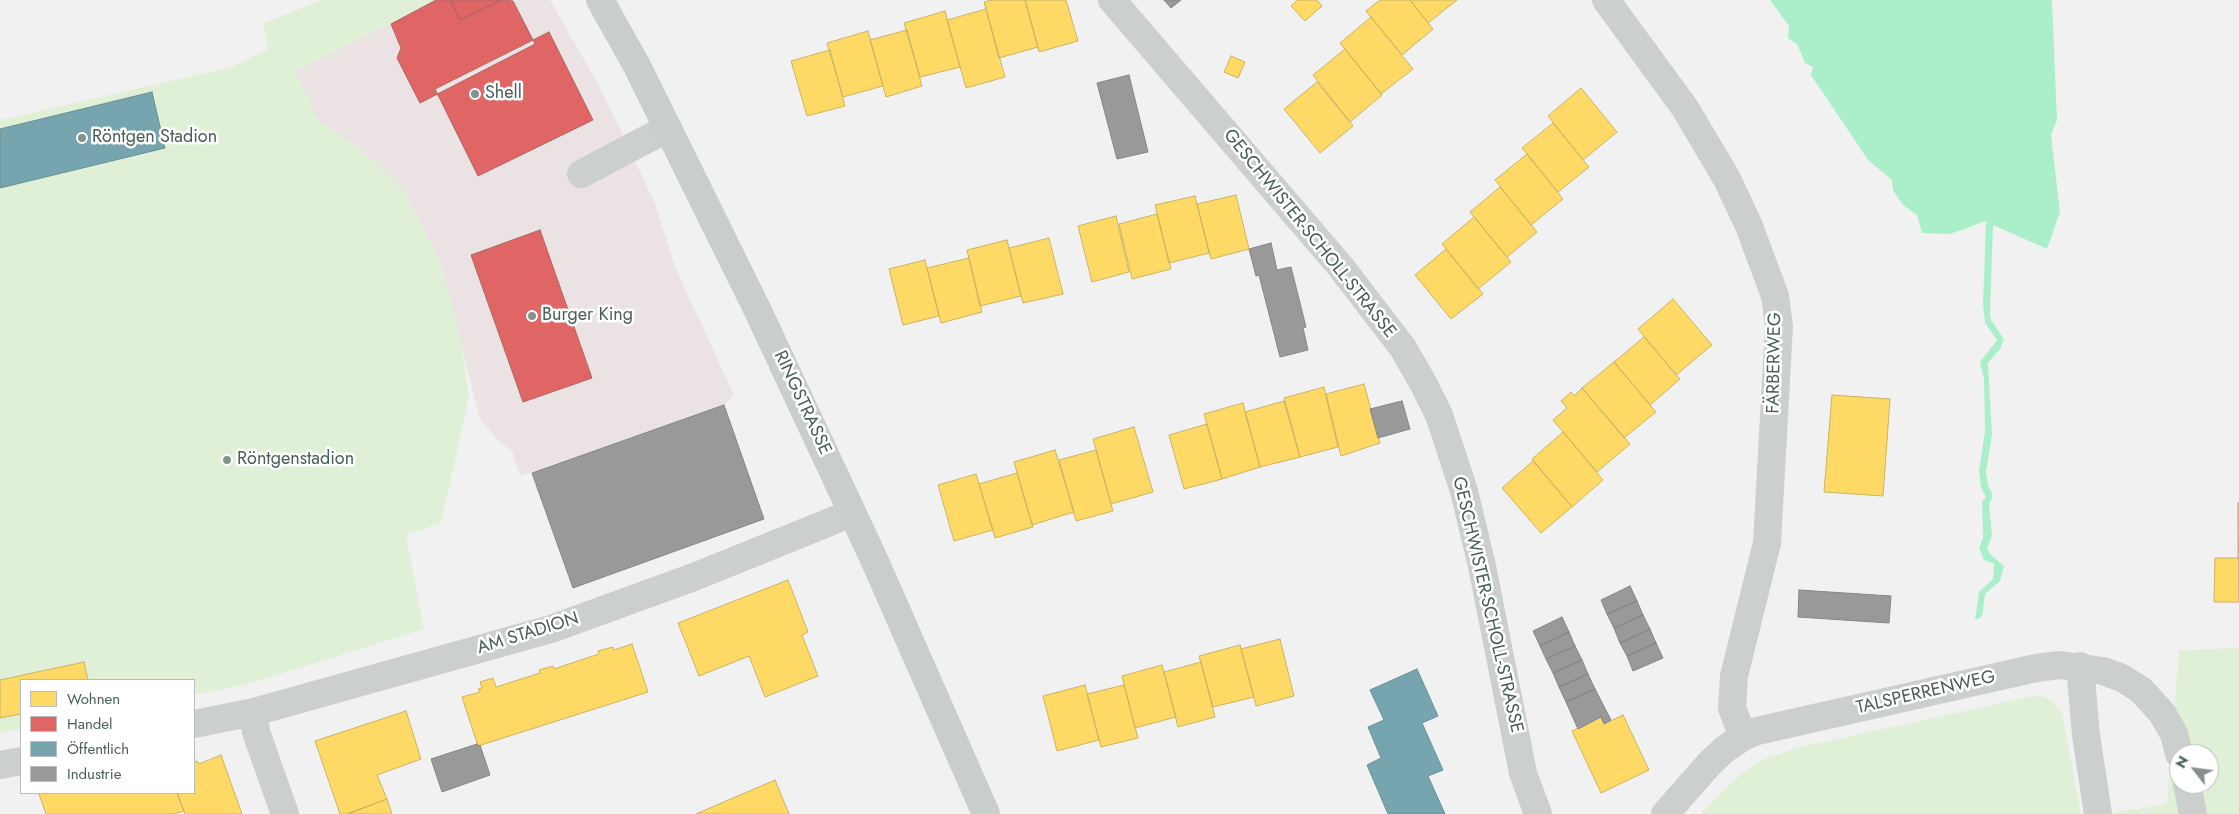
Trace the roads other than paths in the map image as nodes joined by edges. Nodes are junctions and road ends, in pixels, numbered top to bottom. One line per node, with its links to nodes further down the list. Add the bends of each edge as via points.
1 (600, 0): 4 (main road, RINGSTRASSE)
2 (1112, 0): 17 (street, GESCHWISTER-SCHOLL-STRASSE, via 1340,266 1403,348 1422,381 1439,416 1464,491 1523,773)
3 (1606, 0): 10 (street, FÄRBERWEG, via 1685,108 1727,179 1749,226 1775,296 1779,326 1766,543 1734,684 1732,708)
4 (668, 128): 5 (street); 6 (main road, RINGSTRASSE)
5 (581, 174)
6 (852, 513): 8 (street, AM STADION, via 694,577 551,629); 16 (main road, RINGSTRASSE)
7 (2080, 666): 10 (street, TALSPERRENWEG, via 2036,668 1757,731); 11 (street, TALSPERRENWEG, via 2103,670 2141,690 2162,713); 19 (street)
8 (254, 712): 9 (street, AM STADION); 15 (street, via 256,732)
9 (195, 724)
10 (1743, 737): 18 (street, TALSPERRENWEG, via 1710,763)
11 (2176, 744)
12 (20, 761): 13 (street)
13 (0, 765)
14 (2189, 794): 20 (street)
15 (285, 814)
16 (986, 814)
17 (1538, 814)
18 (1665, 814)
19 (2098, 814)
20 (2193, 814)

